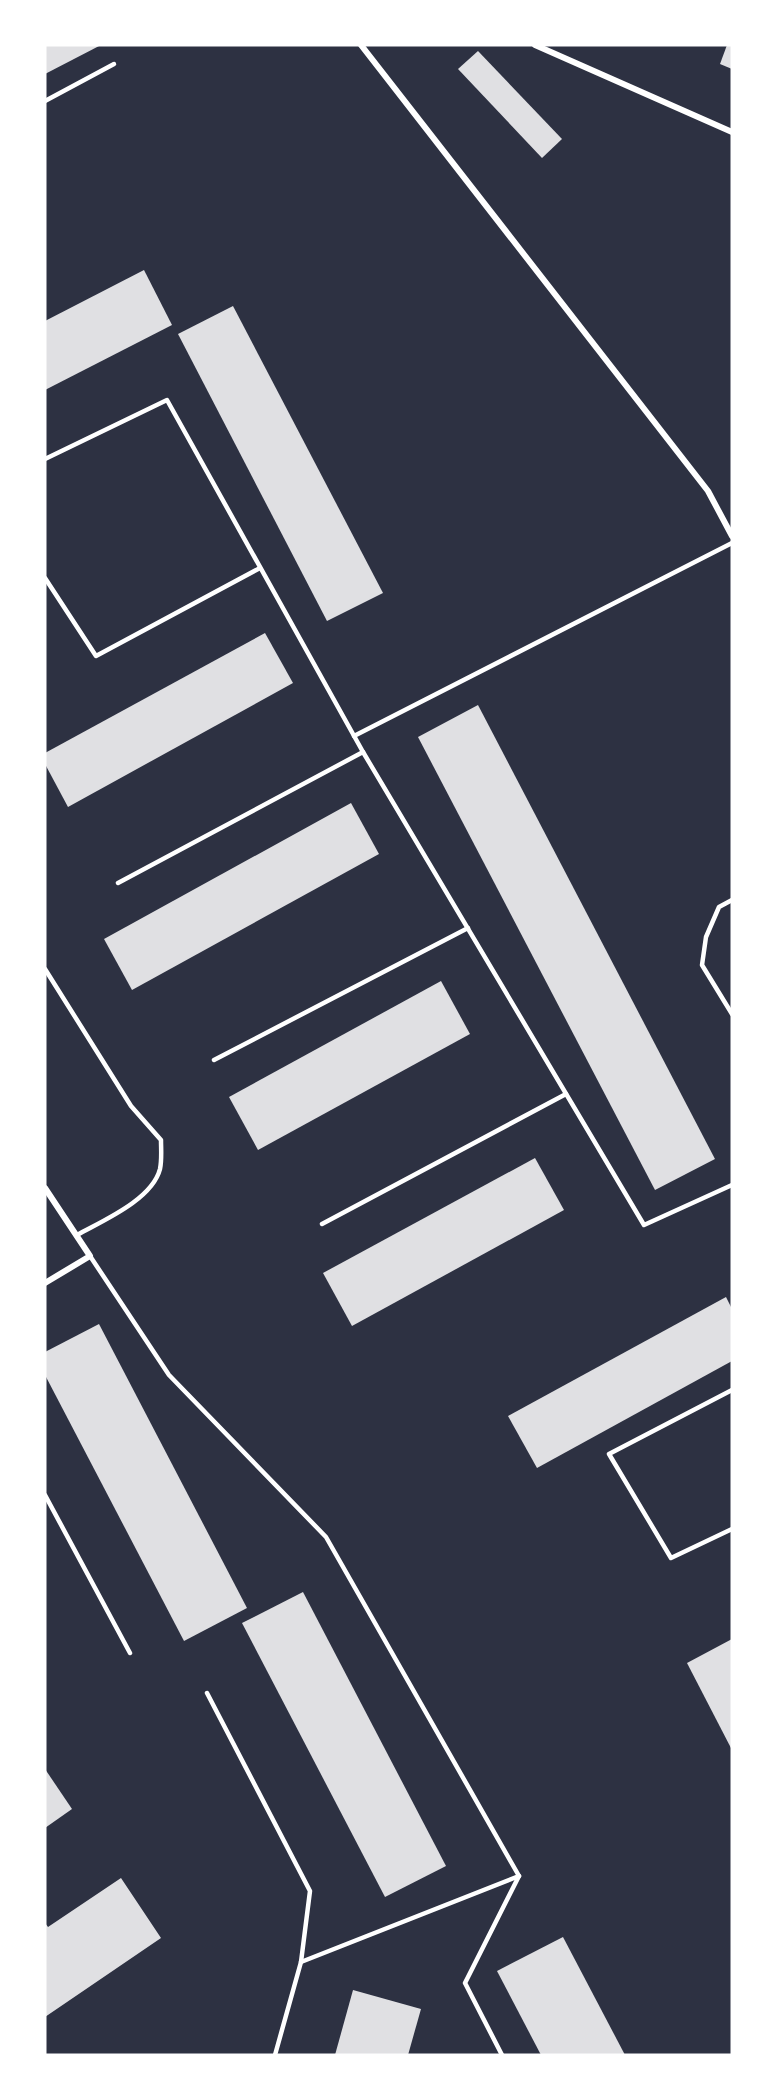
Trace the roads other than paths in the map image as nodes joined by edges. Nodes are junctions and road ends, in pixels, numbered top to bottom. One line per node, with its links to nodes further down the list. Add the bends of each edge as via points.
1 (361, 45): 7 (street, via 708,491)
2 (536, 45): 5 (street)
3 (114, 64): 4 (lane)
4 (45, 101)
5 (732, 132)
6 (45, 459): 9 (lane, via 167,400)
7 (732, 536)
8 (732, 543): 11 (lane)
9 (260, 568): 10 (lane, via 96,657); 11 (lane)
10 (45, 578)
11 (354, 736): 12 (lane)
12 (363, 752): 13 (lane); 15 (lane)
13 (118, 883)
14 (732, 900): 17 (lane, via 719,907 706,937 702,965)
15 (468, 928): 18 (lane); 19 (lane)
16 (45, 969): 23 (lane, via 131,1106 161,1140 160,1169 151,1186 125,1209)
17 (732, 1014)
18 (214, 1060)
19 (566, 1094): 20 (lane, via 644,1225); 22 (lane)
20 (732, 1185)
21 (45, 1188): 23 (street)
22 (322, 1224)
23 (77, 1235): 24 (street)
24 (90, 1256): 25 (street); 31 (lane, via 169,1375 326,1537)
25 (45, 1283)
26 (732, 1390): 28 (lane, via 609,1454 671,1558)
27 (45, 1495): 29 (lane)
28 (732, 1529)
29 (130, 1653)
30 (207, 1693): 32 (lane, via 310,1891)
31 (519, 1876): 32 (lane); 34 (lane, via 465,1983)
32 (301, 1962): 33 (lane)
33 (275, 2055)
34 (502, 2055)

